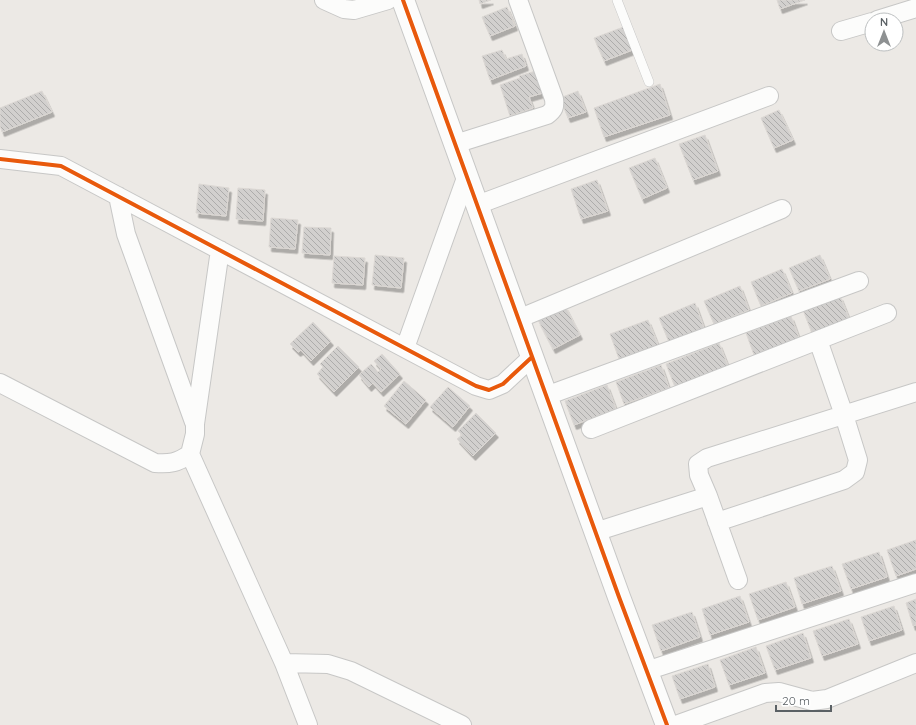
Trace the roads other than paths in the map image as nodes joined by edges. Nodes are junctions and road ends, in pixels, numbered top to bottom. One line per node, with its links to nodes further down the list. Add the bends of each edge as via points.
1 (324, 0): 2 (street, via 344,9 354,10)
2 (388, 0)
3 (403, 0): 12 (street)
4 (518, 0): 12 (street, via 554,99 553,111)
5 (617, 0): 10 (lane)
6 (916, 8): 7 (street)
7 (903, 12)
8 (864, 24): 9 (street)
9 (841, 31)
10 (649, 82)
11 (769, 96): 16 (street)
12 (455, 144): 14 (street)
13 (0, 159): 15 (street, via 61,166)
14 (467, 175): 16 (street); 23 (street)
15 (118, 196): 18 (street); 29 (street, via 126,234)
16 (477, 205): 21 (street)
17 (782, 209): 21 (street)
18 (220, 250): 23 (street); 29 (street)
19 (859, 281): 27 (street)
20 (887, 313): 22 (street)
21 (518, 319): 24 (street)
22 (818, 340): 28 (street); 30 (street)
23 (405, 348): 24 (street, via 476,386 489,390 503,384)
24 (532, 357): 27 (street)
25 (0, 383): 31 (street, via 155,463 170,464)
26 (916, 392): 28 (street)
27 (546, 396): 34 (street)
28 (844, 415): 32 (street, via 707,458 698,464 699,475); 33 (street, via 858,460 856,472 844,480)
29 (195, 424): 31 (street)
30 (591, 429)
31 (190, 454): 37 (street)
32 (708, 496): 33 (street); 34 (street)
33 (717, 522): 35 (street)
34 (595, 532): 39 (street)
35 (738, 580)
36 (916, 583): 39 (street)
37 (284, 663): 40 (street); 41 (street, via 328,664 351,671)
38 (916, 663): 43 (street, via 827,699 812,701 779,692 765,692)
39 (646, 672): 42 (street)
40 (308, 725)
41 (462, 725)
42 (667, 725)
43 (676, 725)

